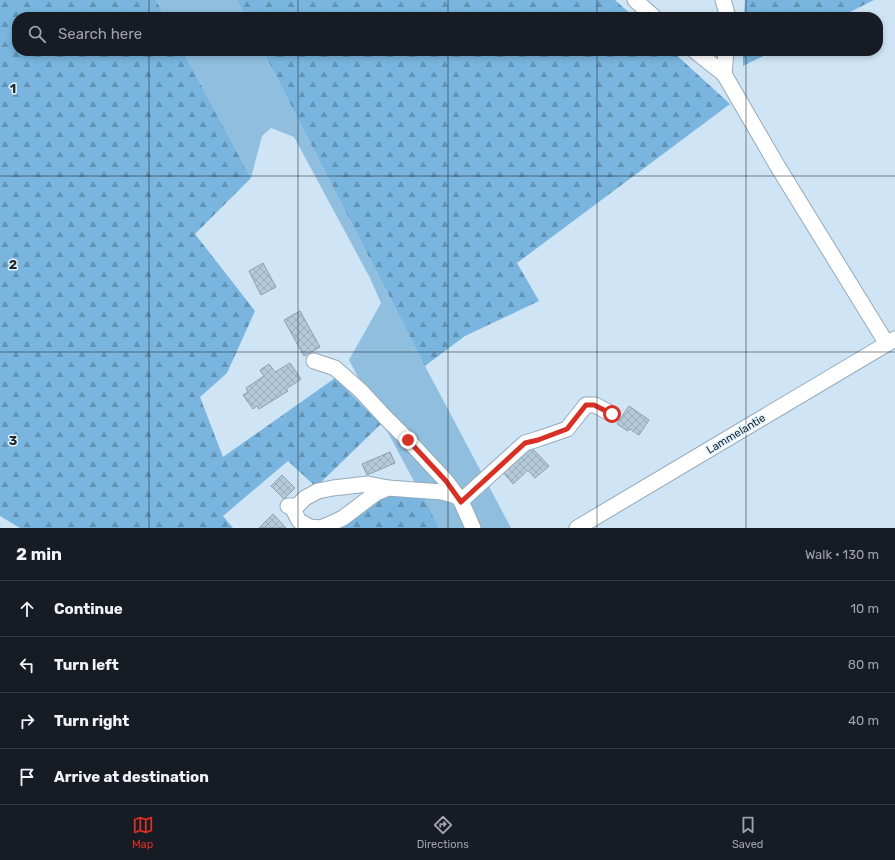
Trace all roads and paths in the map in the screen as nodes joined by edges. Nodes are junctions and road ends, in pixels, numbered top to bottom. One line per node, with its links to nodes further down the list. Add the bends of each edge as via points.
1 (635, 0): 3 (street)
2 (723, 0): 4 (street)
3 (648, 12)
4 (724, 12)
5 (701, 56): 7 (street)
6 (726, 56): 7 (street)
7 (724, 74): 8 (street, via 778,167)
8 (891, 342): 14 (street, Lammelantie)
9 (314, 361): 12 (street, via 335,368 361,391 446,481)
10 (612, 414): 12 (street, via 594,405 586,405 567,429 525,443)
11 (388, 488): 11 (street, via 368,484 326,489 292,506 299,521 310,527 320,528 343,518 376,493); 12 (street, via 442,492)
12 (459, 499): 13 (street)
13 (473, 528)
14 (576, 528)

